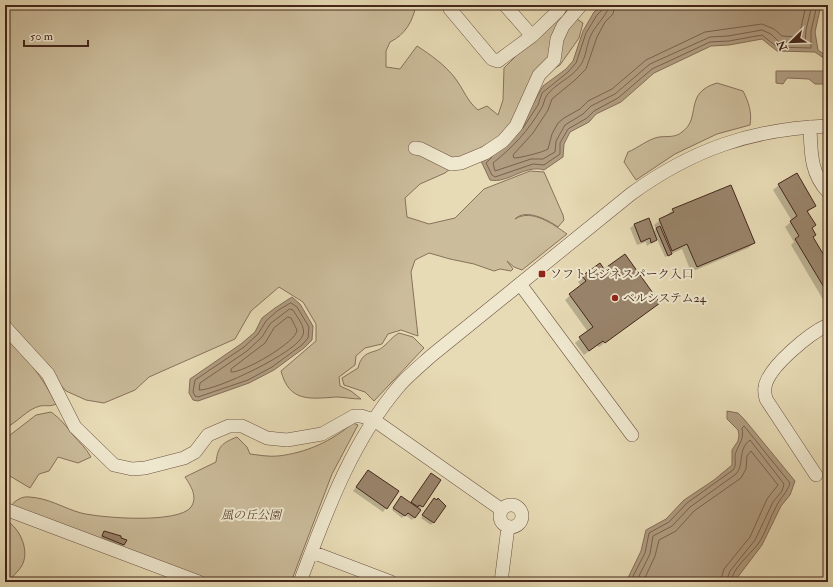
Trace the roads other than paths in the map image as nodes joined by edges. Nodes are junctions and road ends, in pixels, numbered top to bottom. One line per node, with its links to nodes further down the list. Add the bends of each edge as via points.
1 (449, 5): 5 (street, via 494,60 501,60)
2 (505, 5): 5 (street)
3 (559, 5): 5 (street, via 558,11)
4 (581, 5): 8 (street, via 563,26 557,40 554,60 539,75 516,126 503,141 479,156 451,164 421,148)
5 (532, 36)
6 (828, 126): 7 (street)
7 (810, 127): 9 (street, via 813,167 820,184); 10 (street, via 780,129 746,137 682,162 632,194)
8 (415, 148)
9 (828, 192)
10 (520, 284): 13 (street, via 414,371); 14 (street)
11 (828, 325): 15 (street, via 806,337 789,353 767,381 764,389 766,399)
12 (5, 327): 13 (street, via 48,374 74,427 114,465 132,469 145,468 184,458 194,452 208,435 229,426 242,426 267,438 287,440 322,434 354,416)
13 (374, 420): 17 (street); 19 (street, via 344,472)
14 (632, 436)
15 (816, 475)
16 (5, 509): 20 (street)
17 (502, 510): 18 (street, via 500,519); 18 (street, via 513,504 521,511 521,521 516,526)
18 (508, 527): 23 (street)
19 (312, 552): 21 (street); 22 (street)
20 (199, 582)
21 (300, 582)
22 (391, 582)
23 (500, 582)

